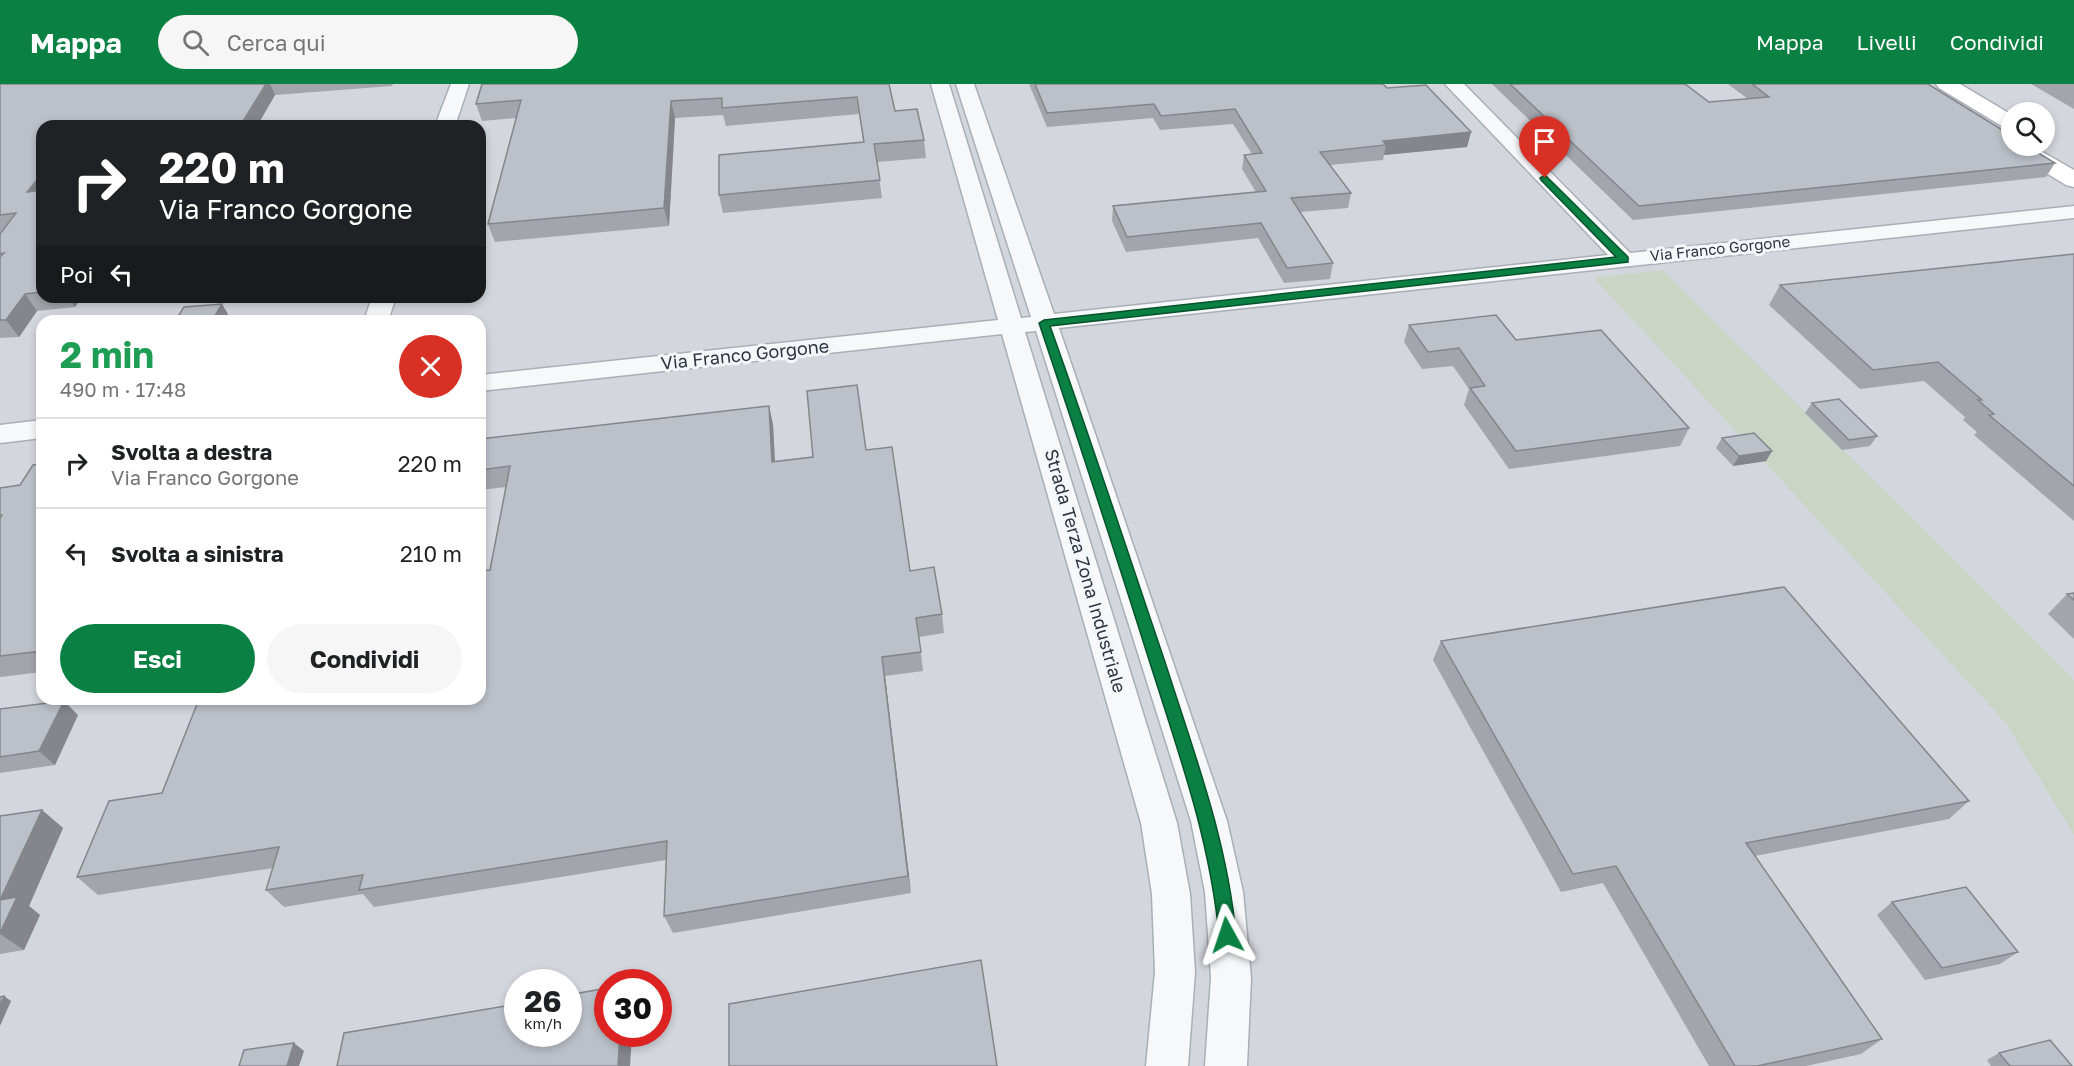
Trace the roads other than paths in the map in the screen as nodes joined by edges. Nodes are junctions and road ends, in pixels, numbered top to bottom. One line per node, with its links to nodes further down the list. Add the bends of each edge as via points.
1 (460, 84): 7 (street)
2 (940, 84): 16 (street, Strada Terza Zona Industriale)
3 (965, 84): 15 (street, Strada Terza Zona Industriale)
4 (1454, 84): 14 (street)
5 (1936, 87): 6 (main road); 8 (main road)
6 (2001, 119)
7 (447, 120)
8 (2001, 134)
9 (2055, 151): 11 (main road)
10 (2034, 156): 12 (main road)
11 (2074, 162)
12 (2074, 180)
13 (2074, 212): 14 (street, Via Franco Gorgone)
14 (1624, 259): 15 (street, Via Franco Gorgone)
15 (1044, 323): 16 (street, Via Franco Gorgone); 21 (street, Strada Terza Zona Industriale, via 1209,821 1224,892 1231,978)
16 (1010, 327): 17 (street, Via Franco Gorgone); 20 (street, Strada Terza Zona Industriale, via 1159,824 1171,894 1175,972)
17 (486, 382)
18 (36, 430): 19 (street)
19 (0, 434)
20 (1167, 1066)
21 (1226, 1066)

